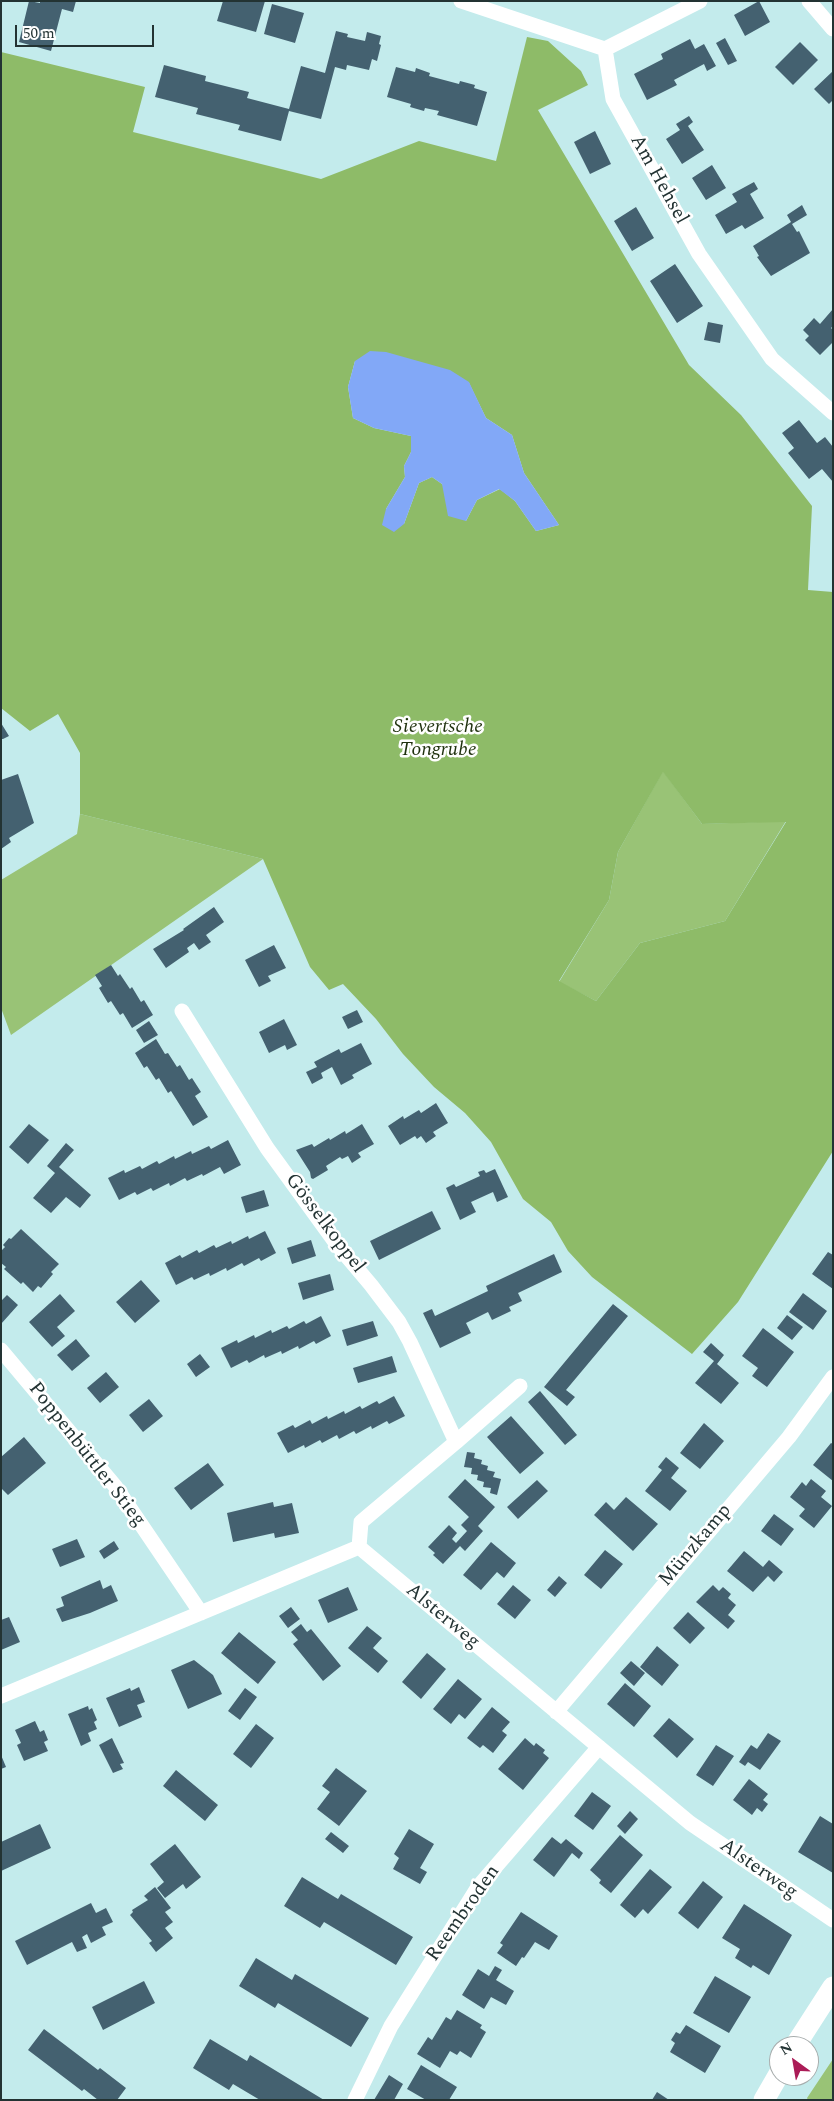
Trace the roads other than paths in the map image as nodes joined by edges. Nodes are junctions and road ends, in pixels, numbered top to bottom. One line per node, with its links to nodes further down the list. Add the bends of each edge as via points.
1 (461, 1): 5 (street)
2 (700, 1): 5 (street)
3 (809, 1): 4 (street)
4 (833, 29)
5 (605, 50): 6 (street, Am Hehsel, via 613,99 699,254 772,360)
6 (833, 413)
7 (182, 1011): 11 (street, Gösselkoppel, via 267,1148 338,1246 399,1322)
8 (1, 1350): 13 (street, Poppenbüttler Stieg, via 115,1486)
9 (833, 1377): 15 (street, Münzkamp, via 789,1437)
10 (520, 1386): 11 (street)
11 (456, 1442): 12 (street, via 361,1522)
12 (359, 1547): 13 (street); 15 (street, Alsterweg)
13 (201, 1613): 14 (street)
14 (1, 1696)
15 (556, 1712): 16 (street, Alsterweg)
16 (599, 1747): 17 (street, Alsterweg, via 690,1823); 22 (street, Reembroden, via 478,1887 391,2026)
17 (833, 1920)
18 (833, 1987): 19 (main road)
19 (801, 2036)
20 (772, 2086): 21 (main road)
21 (765, 2099)
22 (355, 2100)

